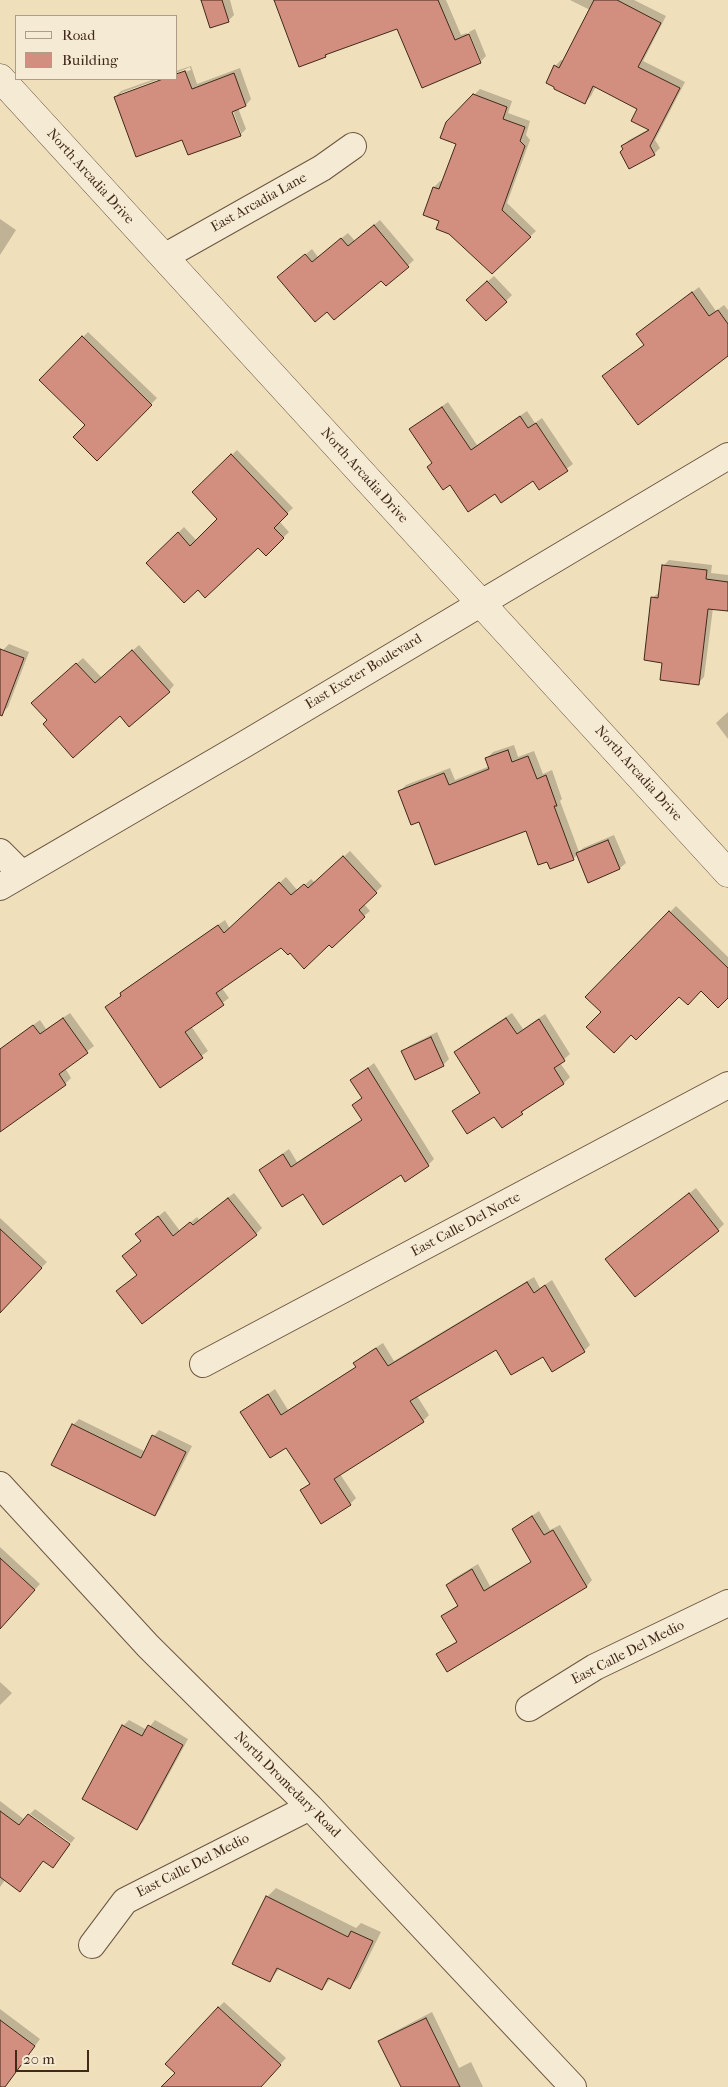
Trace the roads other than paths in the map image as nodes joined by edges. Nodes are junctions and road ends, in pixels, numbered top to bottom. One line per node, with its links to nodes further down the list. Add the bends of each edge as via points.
1 (0, 78): 3 (street, North Arcadia Drive)
2 (353, 146): 3 (street, East Arcadia Lane, via 322,168)
3 (164, 257): 5 (street, North Arcadia Drive)
4 (728, 456): 5 (street, East Exeter Boulevard)
5 (480, 603): 7 (street, North Arcadia Drive); 8 (street, East Exeter Boulevard)
6 (0, 852): 8 (street)
7 (728, 873)
8 (11, 881)
9 (728, 1085): 10 (street, East Calle Del Norte)
10 (203, 1364)
11 (0, 1485): 14 (street, North Dromedary Road, via 148,1646)
12 (728, 1603): 13 (street, East Calle Del Medio, via 595,1667)
13 (529, 1708)
14 (310, 1807): 15 (street, East Calle Del Medio, via 125,1901); 16 (street, North Dromedary Road)
15 (92, 1945)
16 (573, 2087)

